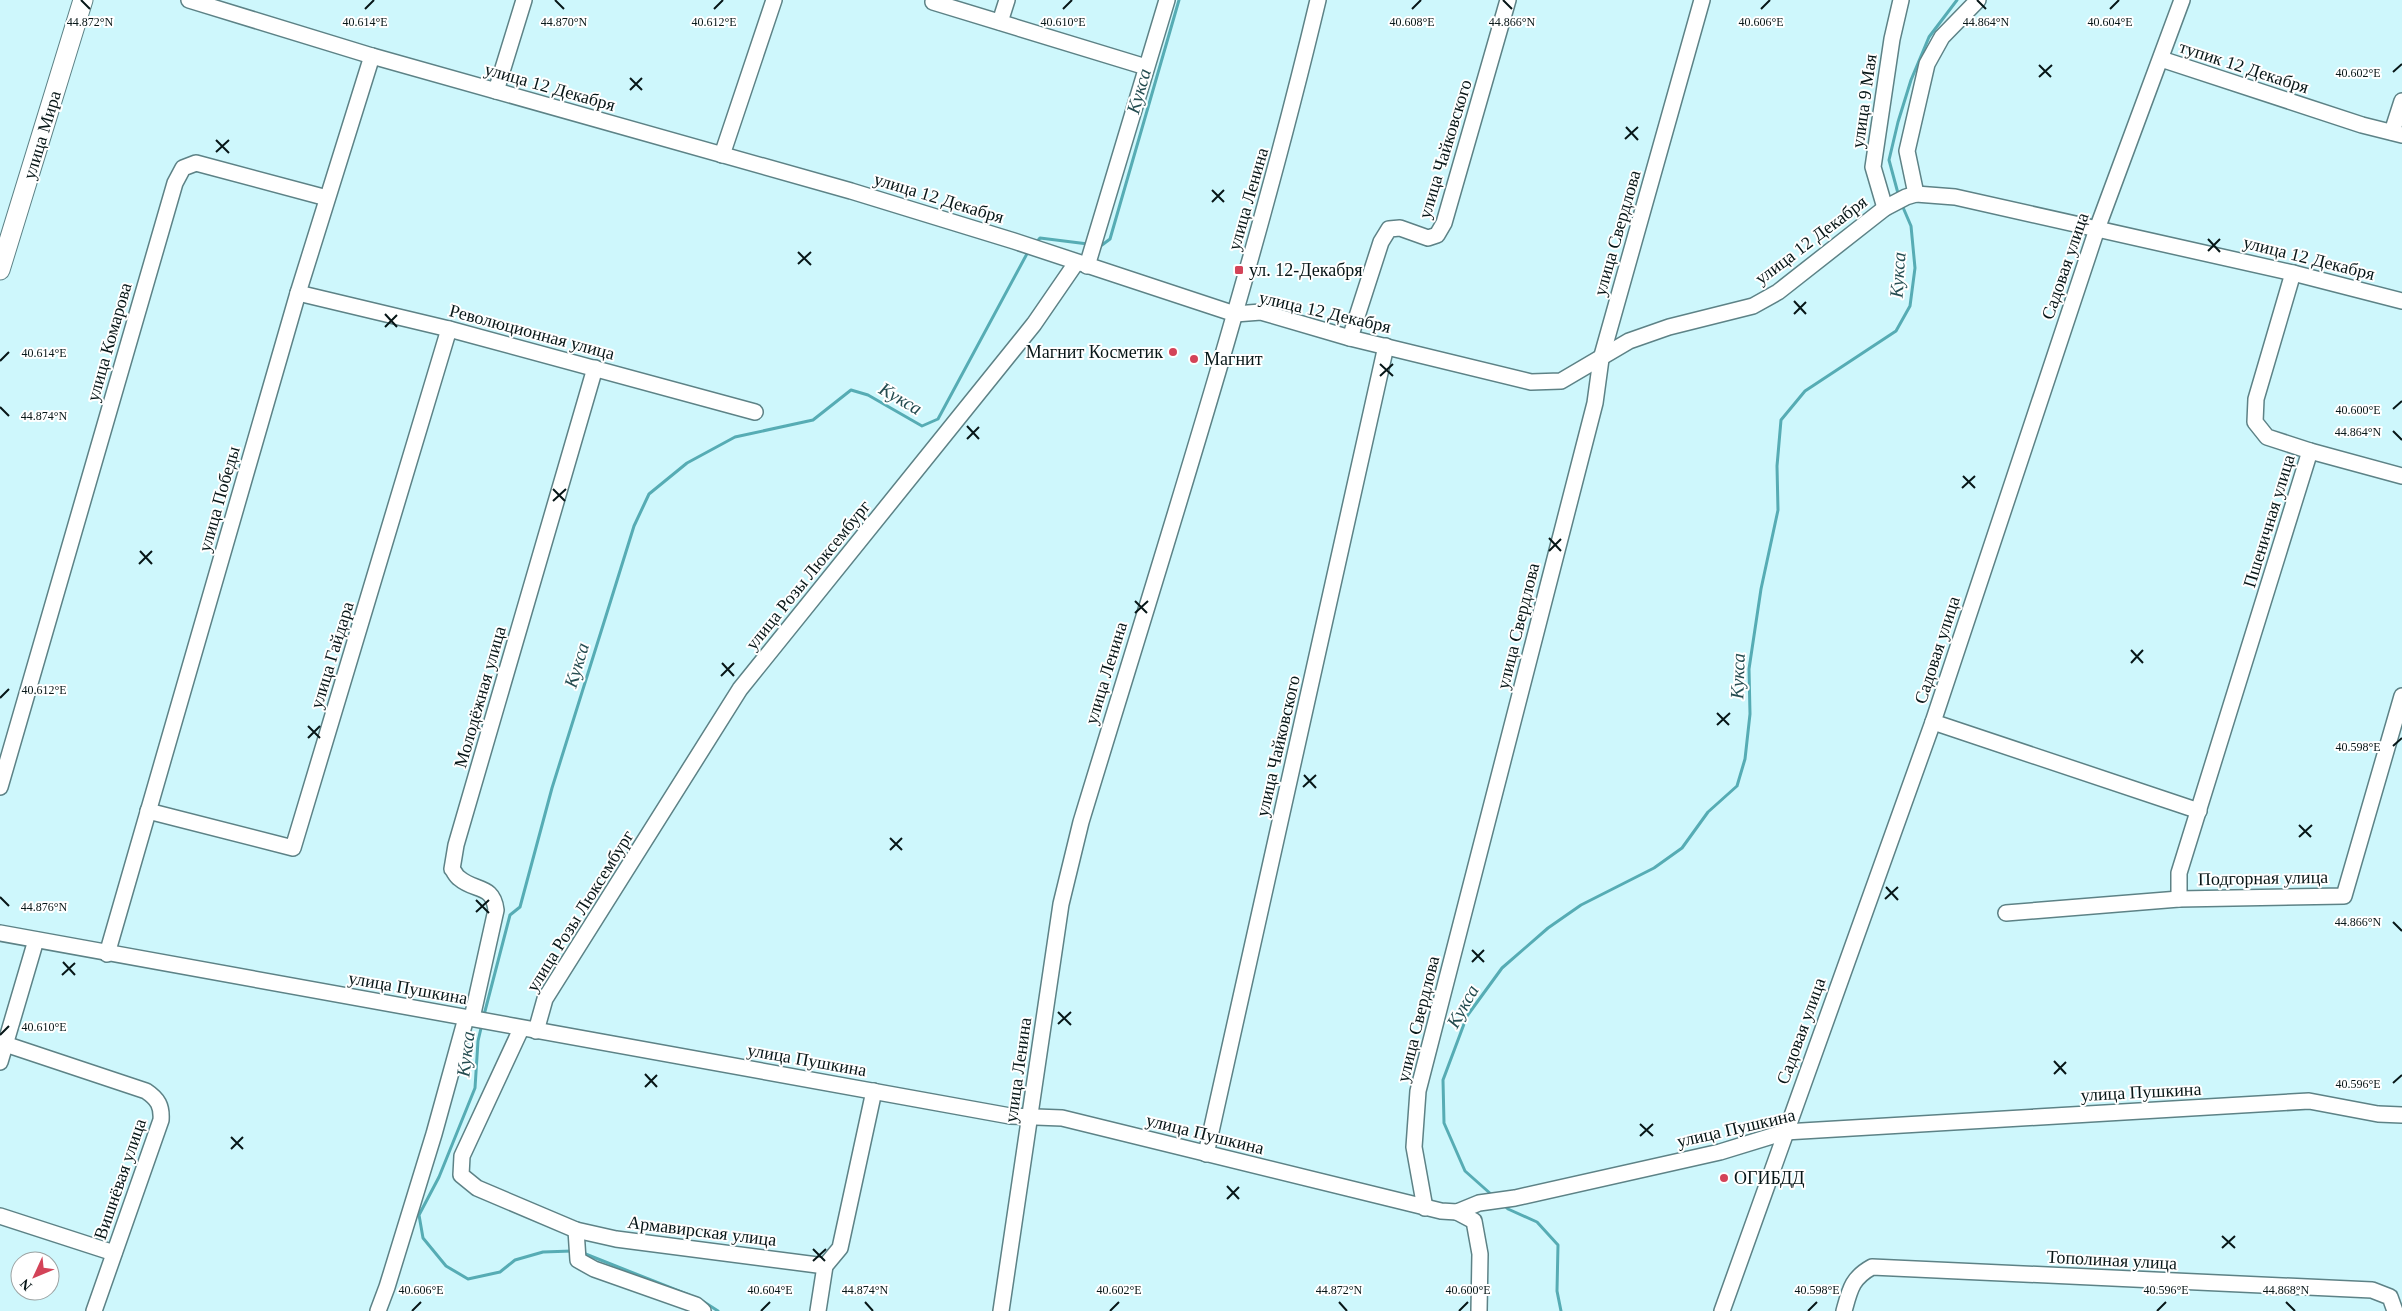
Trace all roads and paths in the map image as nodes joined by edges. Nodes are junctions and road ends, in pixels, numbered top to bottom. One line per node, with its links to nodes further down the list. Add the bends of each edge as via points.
1 (83, 0): 26 (main road, улица Мира)
2 (189, 0): 15 (street, улица 12 Декабря)
3 (524, 0): 18 (street)
4 (774, 0): 21 (street)
5 (1007, 0): 14 (street)
6 (1167, 0): 17 (street, улица Розы Люксембург)
7 (1318, 0): 30 (street, улица Ленина, via 1292,111)
8 (1508, 0): 32 (street, улица Чайковского, via 1444,224 1437,235 1428,238 1400,228 1389,229 1381,242)
9 (1702, 0): 34 (street, улица Свердлова)
10 (1901, 0): 23 (street, улица 9 Мая, via 1873,167)
11 (1978, 0): 23 (street, via 1942,37 1927,64 1907,151)
12 (2182, 0): 16 (street, Садовая улица)
13 (932, 2): 14 (street)
14 (1000, 22): 17 (street)
15 (372, 56): 18 (street, улица 12 Декабря); 22 (street, улица Победы)
16 (2161, 59): 20 (street, тупик 12 Декабря, via 2362,125); 24 (street, Садовая улица)
17 (1146, 67): 25 (street, улица Розы Люксембург)
18 (496, 92): 21 (street, улица 12 Декабря)
19 (2402, 101): 20 (street)
20 (2397, 133)
21 (722, 155): 25 (street, улица 12 Декабря, via 851,191)
22 (327, 198): 28 (street, улица Победы); 41 (street, улица Комарова, via 196,163 183,168 172,192)
23 (1900, 201): 24 (street, улица 12 Декабря, via 1955,197); 34 (street, улица 12 Декабря, via 1778,292 1753,306 1669,327 1630,341)
24 (2097, 229): 27 (street, улица 12 Декабря); 40 (street, Садовая улица)
25 (1082, 264): 30 (street, улица 12 Декабря); 50 (street, улица Розы Люксембург, via 740,689 545,999)
26 (0, 270)
27 (2293, 273): 29 (street, улица 12 Декабря); 37 (street, Пшеничная улица, via 2256,399 2255,422 2267,437)
28 (298, 292): 31 (street, Революционная улица); 42 (street, улица Победы)
29 (2402, 301)
30 (1235, 314): 32 (street, улица 12 Декабря, via 1261,312); 55 (street, улица Ленина, via 1081,822 1061,904)
31 (448, 329): 35 (street, Революционная улица); 42 (street, улица Гайдара, via 294,848)
32 (1350, 338): 33 (street, улица 12 Декабря)
33 (1386, 346): 34 (street, улица 12 Декабря, via 1531,382 1561,381); 57 (street, улица Чайковского)
34 (1601, 359): 58 (street, улица Свердлова, via 1593,413 1418,1091 1414,1146)
35 (595, 368): 36 (street, Революционная улица); 49 (street, Молодёжная улица, via 453,861 452,868 459,879 487,891 495,899 496,910)
36 (755, 412)
37 (2310, 451): 38 (street); 43 (street, Пшеничная улица)
38 (2402, 476)
39 (2402, 696): 44 (street, Подгорная улица, via 2344,896)
40 (1933, 722): 43 (street); 56 (street, Садовая улица)
41 (0, 788)
42 (148, 811): 48 (street, улица Победы)
43 (2199, 811): 44 (street, Пшеничная улица, via 2179,873)
44 (2179, 898): 45 (street, Подгорная улица)
45 (2006, 913)
46 (0, 933): 47 (street, улица Пушкина)
47 (36, 940): 48 (street, улица Пушкина); 51 (street)
48 (107, 954): 49 (street, улица Пушкина)
49 (478, 1019): 50 (street, улица Пушкина); 65 (street, via 434,1134 388,1288)
50 (529, 1030): 53 (street, улица Пушкина); 61 (street, Армавирская улица, via 462,1156 461,1175 477,1188)
51 (6, 1044): 52 (street); 62 (street, Вишнёвая улица, via 156,1097 162,1109 161,1120)
52 (0, 1062)
53 (874, 1091): 55 (street, улица Пушкина); 63 (street, via 840,1248)
54 (2402, 1115): 56 (street, улица Пушкина, via 2378,1114 2309,1101)
55 (1030, 1117): 57 (street, улица Пушкина, via 1062,1118); 68 (street, улица Ленина)
56 (1785, 1132): 59 (street, улица Пушкина, via 1720,1152 1515,1198 1478,1203); 70 (street, Садовая улица)
57 (1206, 1154): 58 (street, улица Пушкина)
58 (1425, 1208): 59 (street, улица Пушкина)
59 (1457, 1212): 69 (street, via 1474,1221 1480,1254)
60 (0, 1216): 62 (street)
61 (576, 1230): 63 (street, Армавирская улица, via 616,1239); 66 (street, via 578,1260 594,1269 696,1305)
62 (114, 1253): 64 (street, Вишнёвая улица)
63 (825, 1266): 67 (street)
64 (94, 1311)
65 (378, 1311)
66 (703, 1311)
67 (818, 1311)
68 (1001, 1311)
69 (1479, 1311)
70 (1722, 1311)
71 (1844, 1311): 72 (street, Тополиная улица, via 1849,1291 1858,1275 1872,1267 2372,1290 2390,1297)
72 (2395, 1311)

